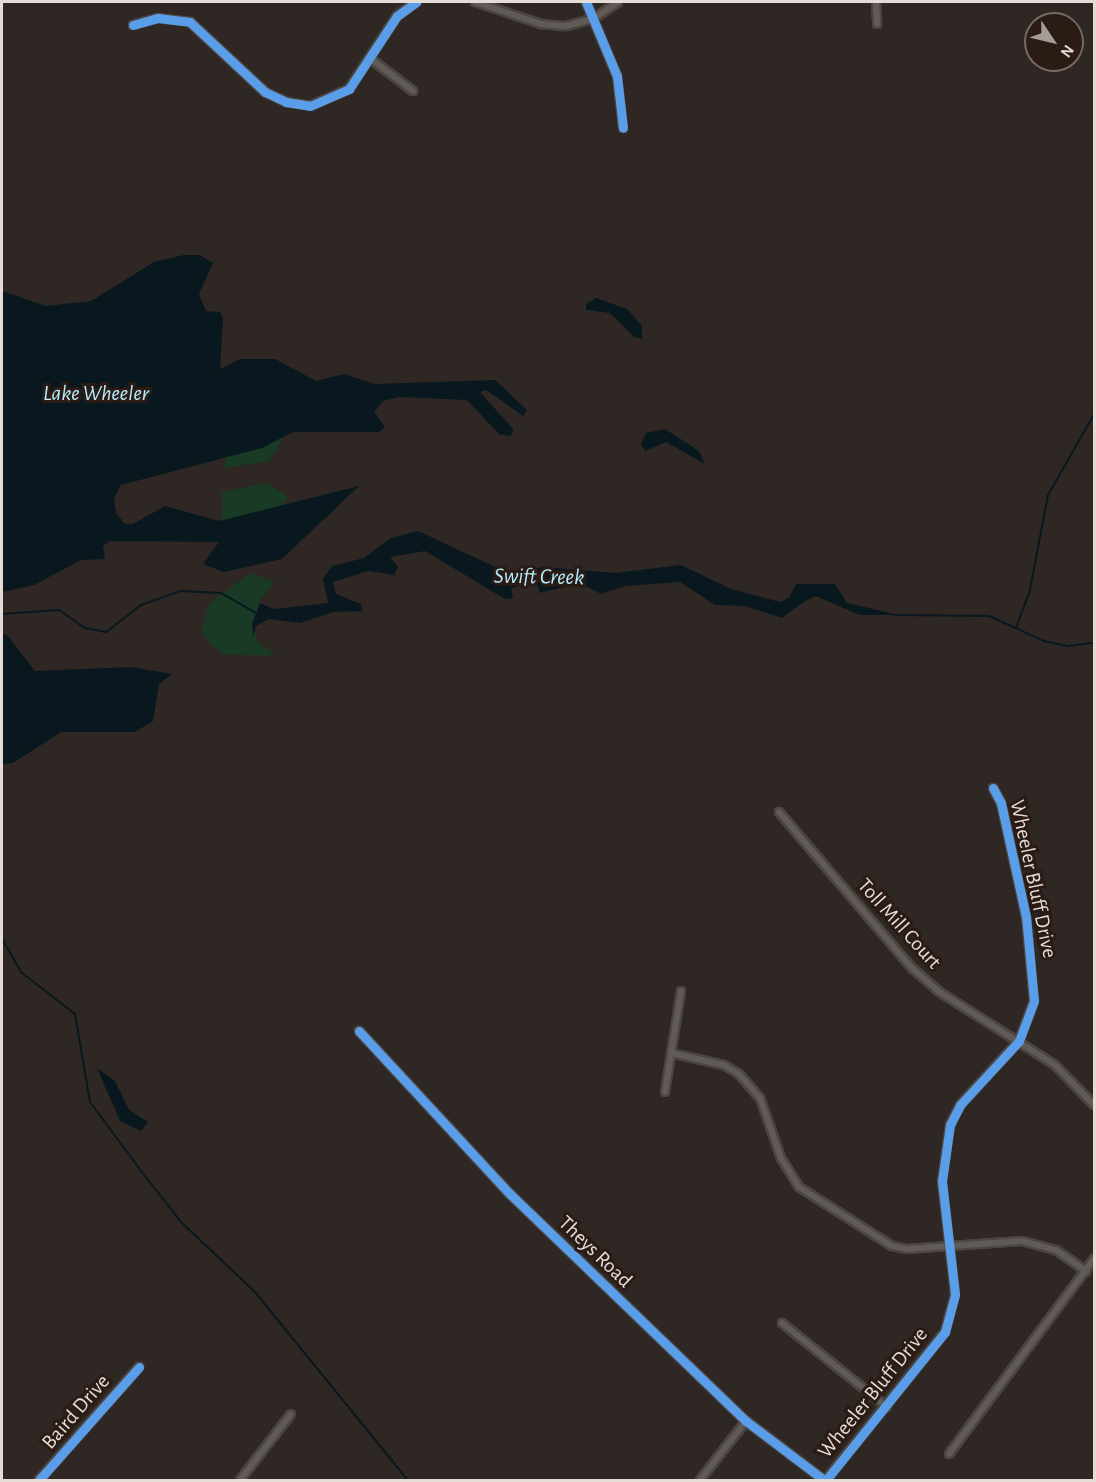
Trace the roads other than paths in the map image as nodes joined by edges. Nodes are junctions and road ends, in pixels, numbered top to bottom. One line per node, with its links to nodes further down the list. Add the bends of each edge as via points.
1 (416, 2): 9 (street, via 397,16)
2 (475, 2): 6 (street, via 541,24 566,26)
3 (586, 2): 6 (street)
4 (618, 2): 6 (street)
5 (876, 2): 7 (street)
6 (593, 19): 11 (street, via 617,76)
7 (877, 24)
8 (133, 25): 9 (street, via 158,18 190,22 265,92 298,105 332,99 349,89)
9 (371, 58): 10 (street)
10 (412, 91)
11 (623, 128)
12 (993, 788): 16 (street, Wheeler Bluff Drive, via 1001,803 1033,955 1035,1001)
13 (779, 812): 16 (street, Toll Mill Court, via 912,968 938,991)
14 (681, 991): 17 (street)
15 (359, 1031): 27 (street, Theys Road, via 510,1194)
16 (1019, 1041): 19 (street, Toll Mill Court, via 1055,1065); 20 (street, Wheeler Bluff Drive, via 960,1105 950,1125 942,1181)
17 (671, 1053): 18 (street); 20 (street, via 724,1065 753,1087 789,1174 810,1195 892,1246)
18 (665, 1092)
19 (1095, 1105)
20 (950, 1245): 22 (street, via 1039,1244); 25 (street, Wheeler Bluff Drive, via 955,1294 945,1332)
21 (1095, 1259): 22 (street)
22 (1086, 1271): 28 (street)
23 (782, 1323): 25 (street)
24 (139, 1367): 29 (street, Baird Drive)
25 (887, 1407): 32 (street, Wheeler Bluff Drive)
26 (291, 1414): 30 (street)
27 (746, 1421): 31 (street); 32 (street, Theys Road)
28 (949, 1454)
29 (39, 1480)
30 (240, 1480)
31 (700, 1480)
32 (825, 1480)

